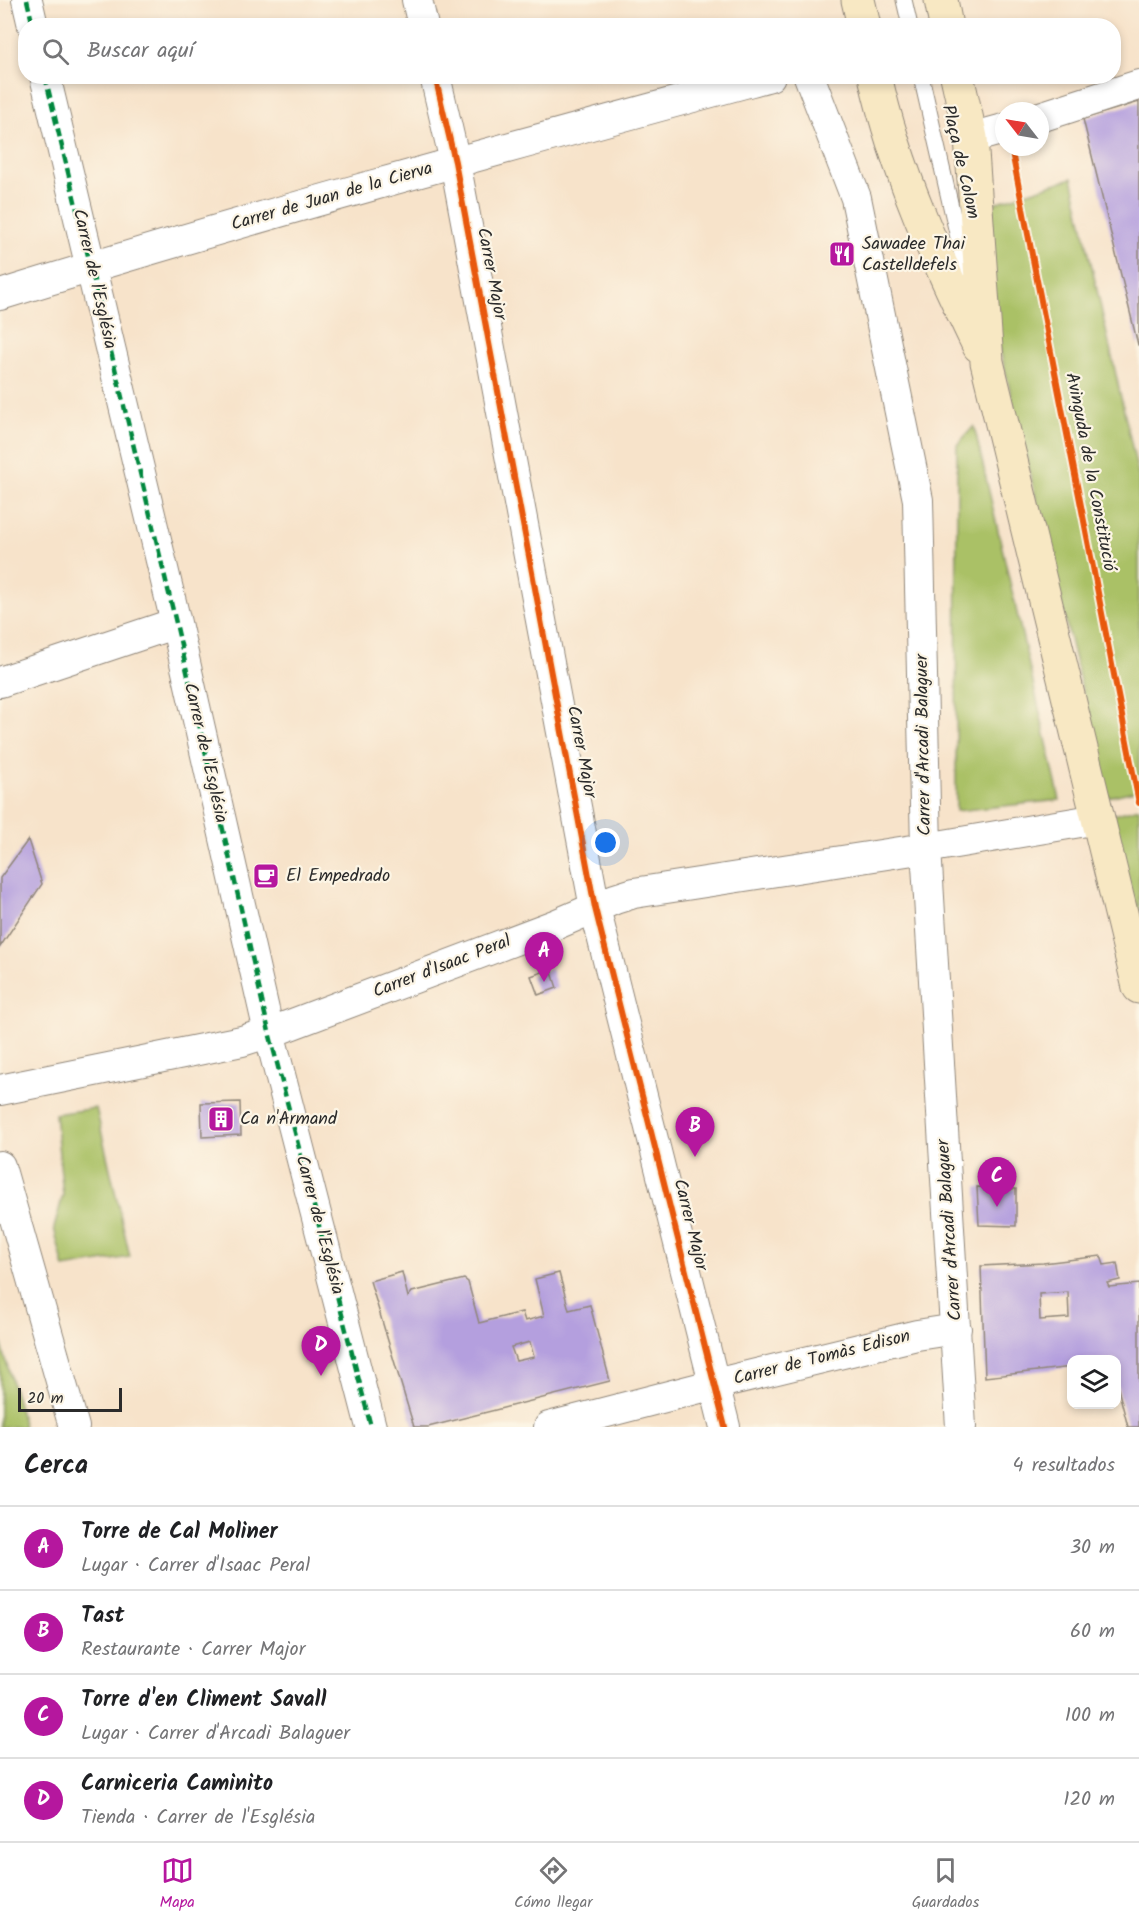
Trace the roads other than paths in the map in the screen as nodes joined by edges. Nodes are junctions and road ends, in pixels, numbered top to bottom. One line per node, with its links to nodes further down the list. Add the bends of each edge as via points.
1 (27, 0): 6 (street)
2 (417, 0): 7 (street)
3 (858, 0): 8 (street)
4 (904, 0): 9 (lane)
5 (941, 0): 10 (street)
6 (31, 18)
7 (421, 18)
8 (862, 18)
9 (908, 18)
10 (944, 18)
11 (47, 84): 23 (street, Carrer de l'Església)
12 (437, 84): 22 (street, Carrer Major)
13 (741, 84): 22 (street, Carrer de Juan de la Cierva)
14 (812, 84): 29 (street, Carrer d'Arcadi Balaguer, via 856,198 918,501)
15 (877, 84): 25 (street, via 885,120 936,257)
16 (923, 84): 25 (lane, Plaça de Colom)
17 (959, 84): 21 (street)
18 (1139, 85): 19 (street)
19 (1049, 114)
20 (995, 131): 21 (street)
21 (971, 138): 25 (street)
22 (455, 162): 23 (street, Carrer de Juan de la Cierva); 30 (street, Carrer Major)
23 (92, 266): 24 (street, Carrer de Juan de la Cierva); 26 (street, Carrer de l'Església)
24 (0, 295)
25 (987, 362): 28 (street)
26 (176, 623): 27 (street); 32 (street, Carrer de l'Església)
27 (0, 682)
28 (1098, 819): 29 (street, Carrer d'Isaac Peral); 31 (street)
29 (926, 848): 30 (street, Carrer d'Isaac Peral, via 634,893); 35 (street, Carrer d'Arcadi Balaguer)
30 (595, 908): 32 (street, Carrer d'Isaac Peral); 36 (street, Carrer Major)
31 (1139, 987)
32 (269, 1032): 33 (street, Carrer d'Isaac Peral, via 242,1041); 38 (street, Carrer de l'Església)
33 (0, 1090)
34 (0, 1166): 37 (street)
35 (956, 1329): 36 (street, Carrer de Tomàs Edison); 41 (street, Carrer d'Arcadi Balaguer)
36 (714, 1384): 39 (street, Carrer de Tomàs Edison); 40 (street, Carrer Major)
37 (74, 1427)
38 (371, 1427)
39 (549, 1427)
40 (725, 1427)
41 (961, 1427)

